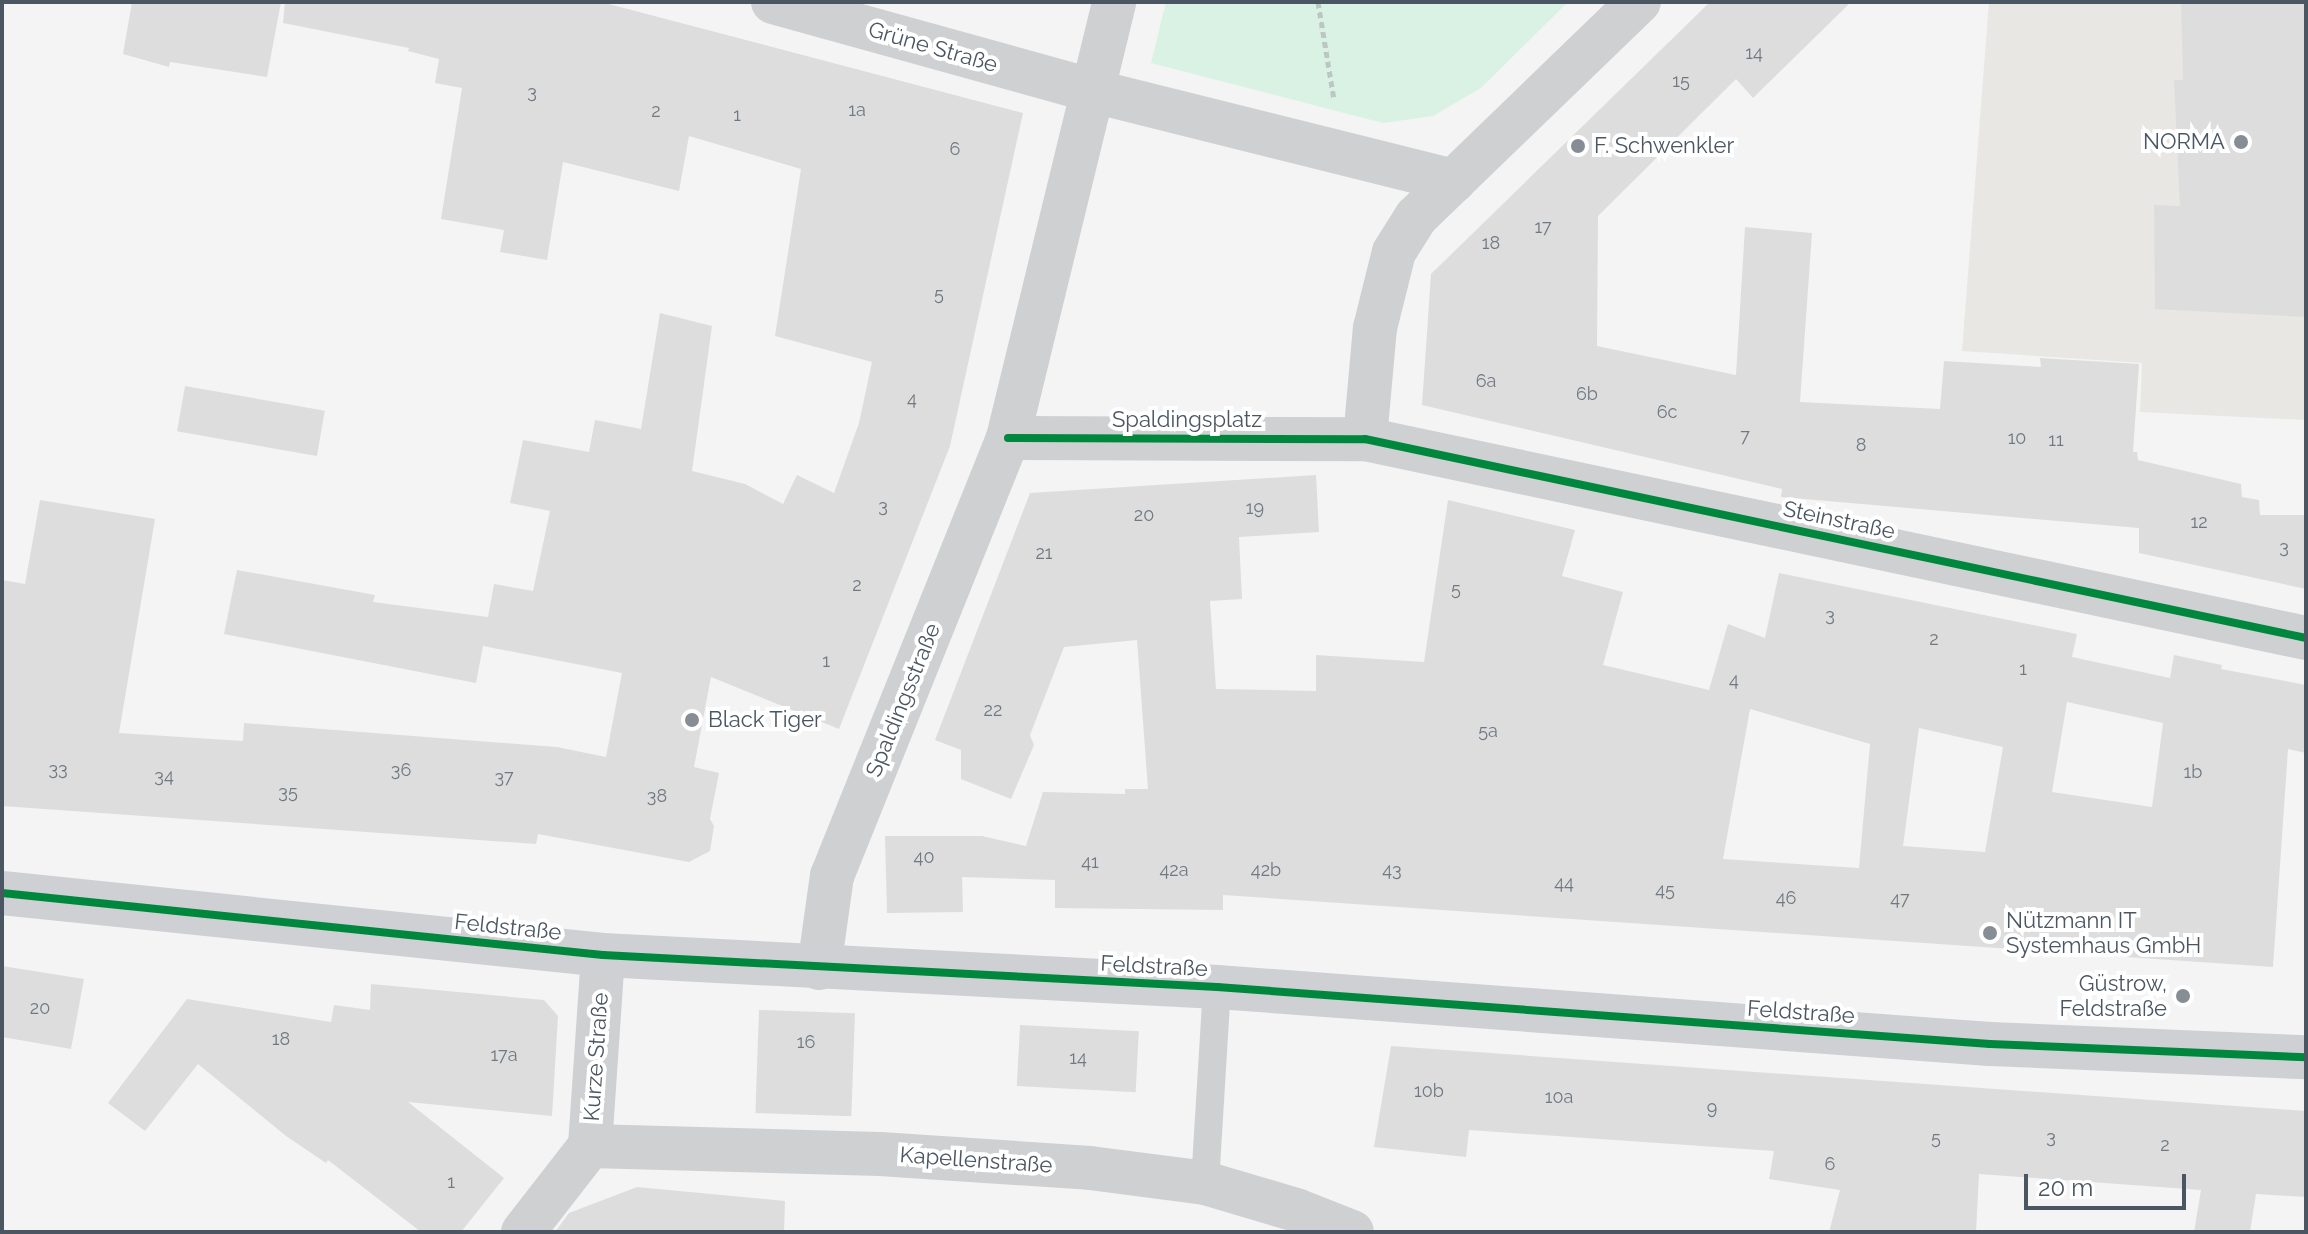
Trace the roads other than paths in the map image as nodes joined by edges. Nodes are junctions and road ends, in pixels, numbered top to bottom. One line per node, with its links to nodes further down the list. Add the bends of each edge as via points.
1 (773, 2): 4 (street, Grüne Straße)
2 (1114, 2): 4 (street)
3 (1639, 2): 5 (street)
4 (1093, 91): 5 (street); 6 (street)
5 (1454, 181): 7 (street, via 1416,217 1394,252 1375,328)
6 (1008, 438): 7 (street, Spaldingsplatz); 11 (street, Spaldingsstraße, via 832,876)
7 (1365, 439): 8 (street, Steinstraße)
8 (2306, 638)
9 (2, 893): 10 (street, Feldstraße)
10 (603, 955): 11 (street, Feldstraße); 14 (street, Kurze Straße)
11 (819, 968): 12 (street, Feldstraße)
12 (1217, 987): 13 (street, Feldstraße, via 1990,1044); 15 (lane)
13 (2306, 1057)
14 (590, 1146): 15 (street, Kapellenstraße, via 880,1154 1090,1168); 16 (street, Kurze Straße)
15 (1205, 1183): 17 (street, Kapellenstraße)
16 (523, 1232)
17 (1352, 1232)

